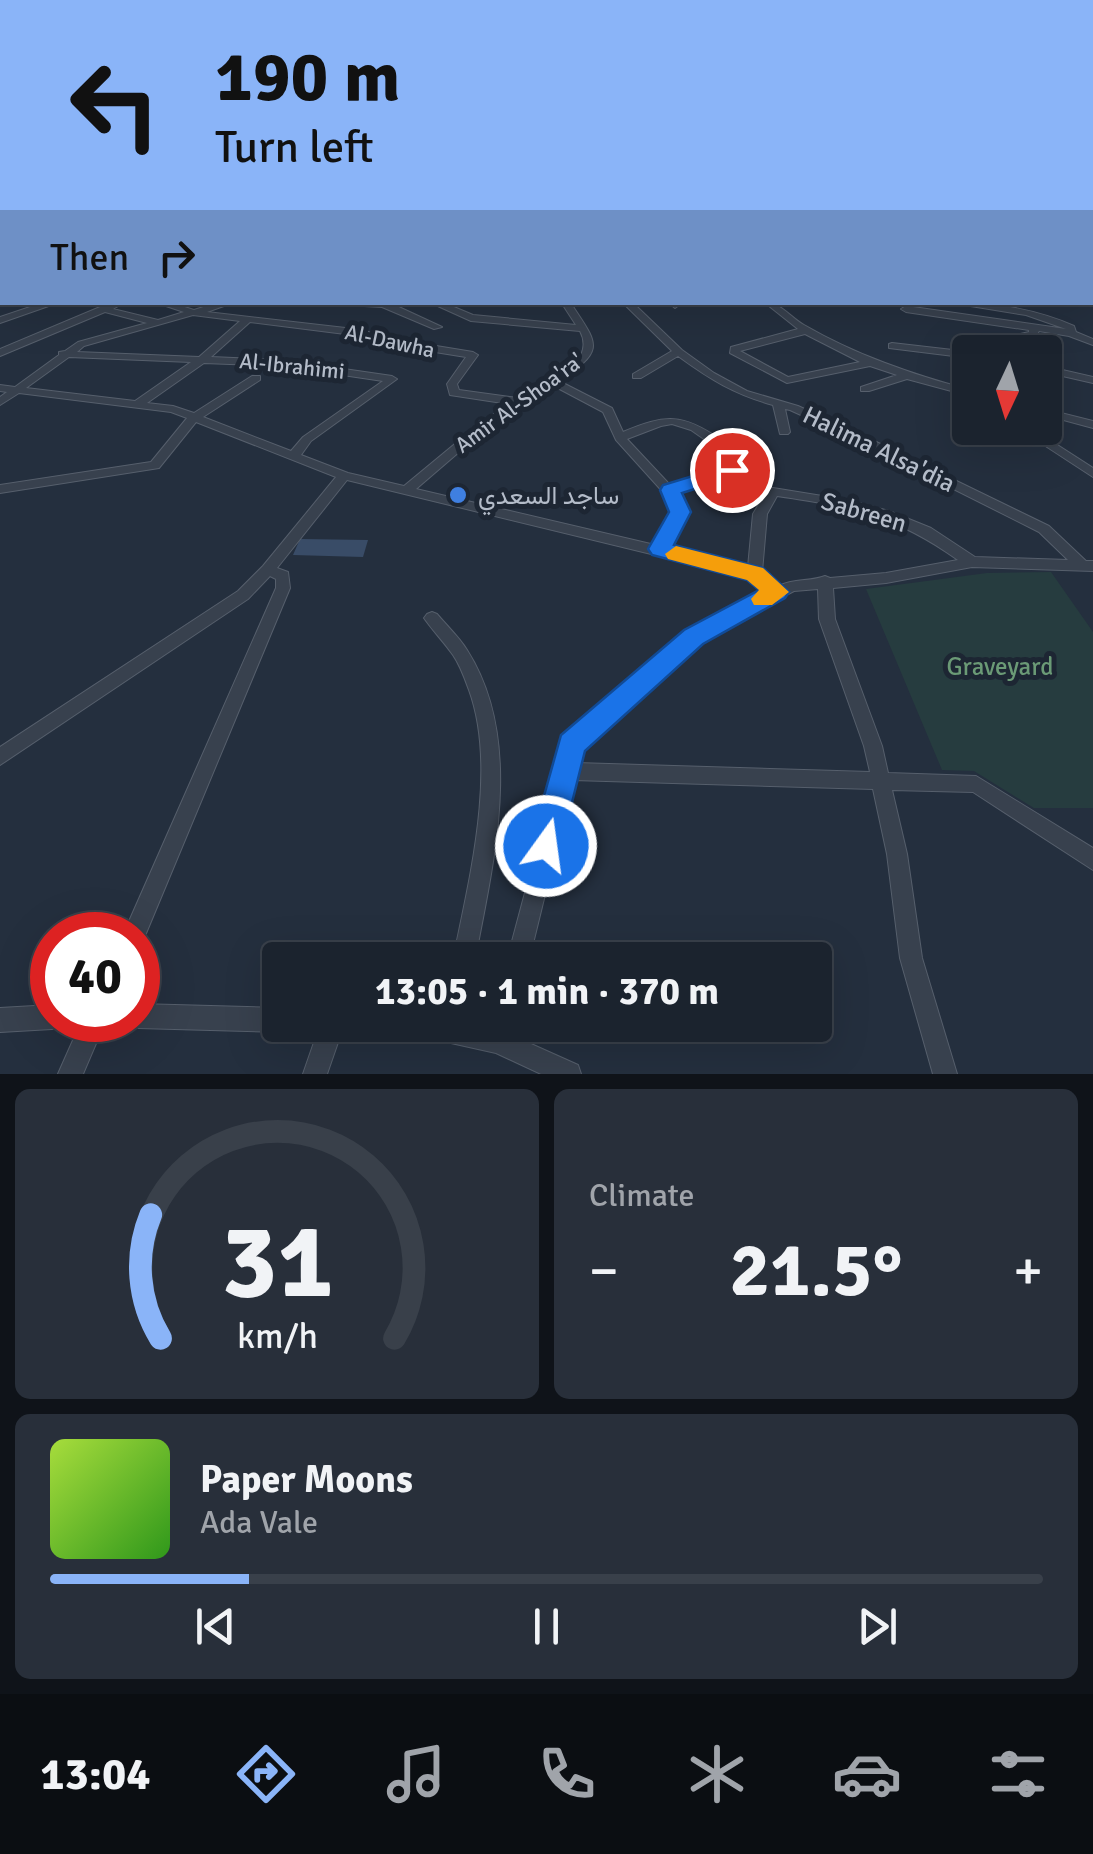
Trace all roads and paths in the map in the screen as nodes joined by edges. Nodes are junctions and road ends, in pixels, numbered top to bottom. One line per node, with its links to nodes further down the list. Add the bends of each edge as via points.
1 (47, 305): 15 (street)
2 (113, 305): 11 (street)
3 (168, 305): 13 (street)
4 (221, 305): 13 (street)
5 (386, 305): 14 (street)
6 (437, 305): 14 (street); 20 (street, via 471,318)
7 (568, 305): 20 (street, Amir Al-Shoa'ra')
8 (629, 305): 26 (street, Halima Alsa'dia)
9 (771, 305): 21 (street)
10 (1008, 305): 22 (street, via 1048,317)
11 (103, 309): 17 (street); 27 (street)
12 (906, 309): 18 (street)
13 (195, 313): 16 (street, Al-Dawha); 17 (street)
14 (418, 318): 19 (street)
15 (0, 320)
16 (247, 320): 30 (street); 43 (street, Al-Dawha, via 364,332 473,355 452,384 454,393)
17 (157, 322): 29 (street)
18 (1035, 326): 22 (street); 23 (street)
19 (437, 327)
20 (584, 329): 37 (street, Amir Al-Shoa'ra', via 588,353)
21 (807, 330): 31 (street); 31 (street, via 735,353 787,380)
22 (1070, 333): 24 (street)
23 (1028, 335)
24 (1093, 342)
25 (892, 346): 28 (street)
26 (678, 352): 34 (street); 45 (street, Halima Alsa'dia, via 744,394)
27 (0, 353)
28 (952, 353)
29 (64, 354): 30 (street, Al-Ibrahimi); 41 (street)
30 (204, 358): 44 (street); 52 (street, Al-Ibrahimi, via 392,379)
31 (873, 362): 33 (street)
32 (1062, 373): 36 (street)
33 (908, 375): 39 (street); 40 (street)
34 (637, 376)
35 (256, 378): 47 (street)
36 (1093, 380)
37 (554, 382): 43 (street, Amir Al-Shoa'ra'); 50 (street, via 605,408)
38 (0, 388): 41 (street)
39 (952, 388)
40 (865, 389)
41 (16, 390): 42 (street); 44 (street)
42 (0, 402)
43 (520, 402): 56 (street, Amir Al-Shoa'ra')
44 (139, 403): 47 (street)
45 (778, 404): 49 (street); 60 (street, Halima Alsa'dia, via 1044,529)
46 (1062, 417): 48 (street)
47 (192, 419): 52 (street); 55 (street, via 165,458 147,468)
48 (1093, 425)
49 (784, 432)
50 (620, 438): 57 (street); 57 (street, via 678,418 741,459 732,470)
51 (1050, 445): 53 (street)
52 (292, 456): 54 (street)
53 (1093, 473)
54 (344, 476): 56 (street); 61 (street)
55 (0, 490)
56 (406, 490): 58 (street)
57 (670, 490): 58 (street, via 680,512)
58 (660, 549): 62 (street)
59 (972, 562): 60 (street); 62 (street, Sabreen, via 885,514 773,492 760,514); 63 (street)
60 (1088, 566)
61 (268, 570): 66 (street, via 212,618); 70 (street, via 283,576 283,588)
62 (755, 574): 64 (street)
63 (825, 581): 64 (street); 68 (street, via 827,619)
64 (776, 592): 67 (street, via 693,637 572,744)
65 (432, 618): 71 (street, via 457,642 484,704 492,794)
66 (0, 756)
67 (565, 771): 68 (street); 72 (street)
68 (881, 782): 69 (street, via 976,784); 83 (street, via 910,958)
69 (1093, 860)
70 (144, 912)
71 (467, 942)
72 (522, 942)
73 (160, 1017): 75 (street)
74 (30, 1019): 76 (street)
75 (262, 1019)
76 (0, 1020)
77 (84, 1042): 80 (street)
78 (326, 1042): 81 (street)
79 (515, 1042): 82 (street)
80 (70, 1074)
81 (315, 1074)
82 (569, 1074)
83 (946, 1074)

